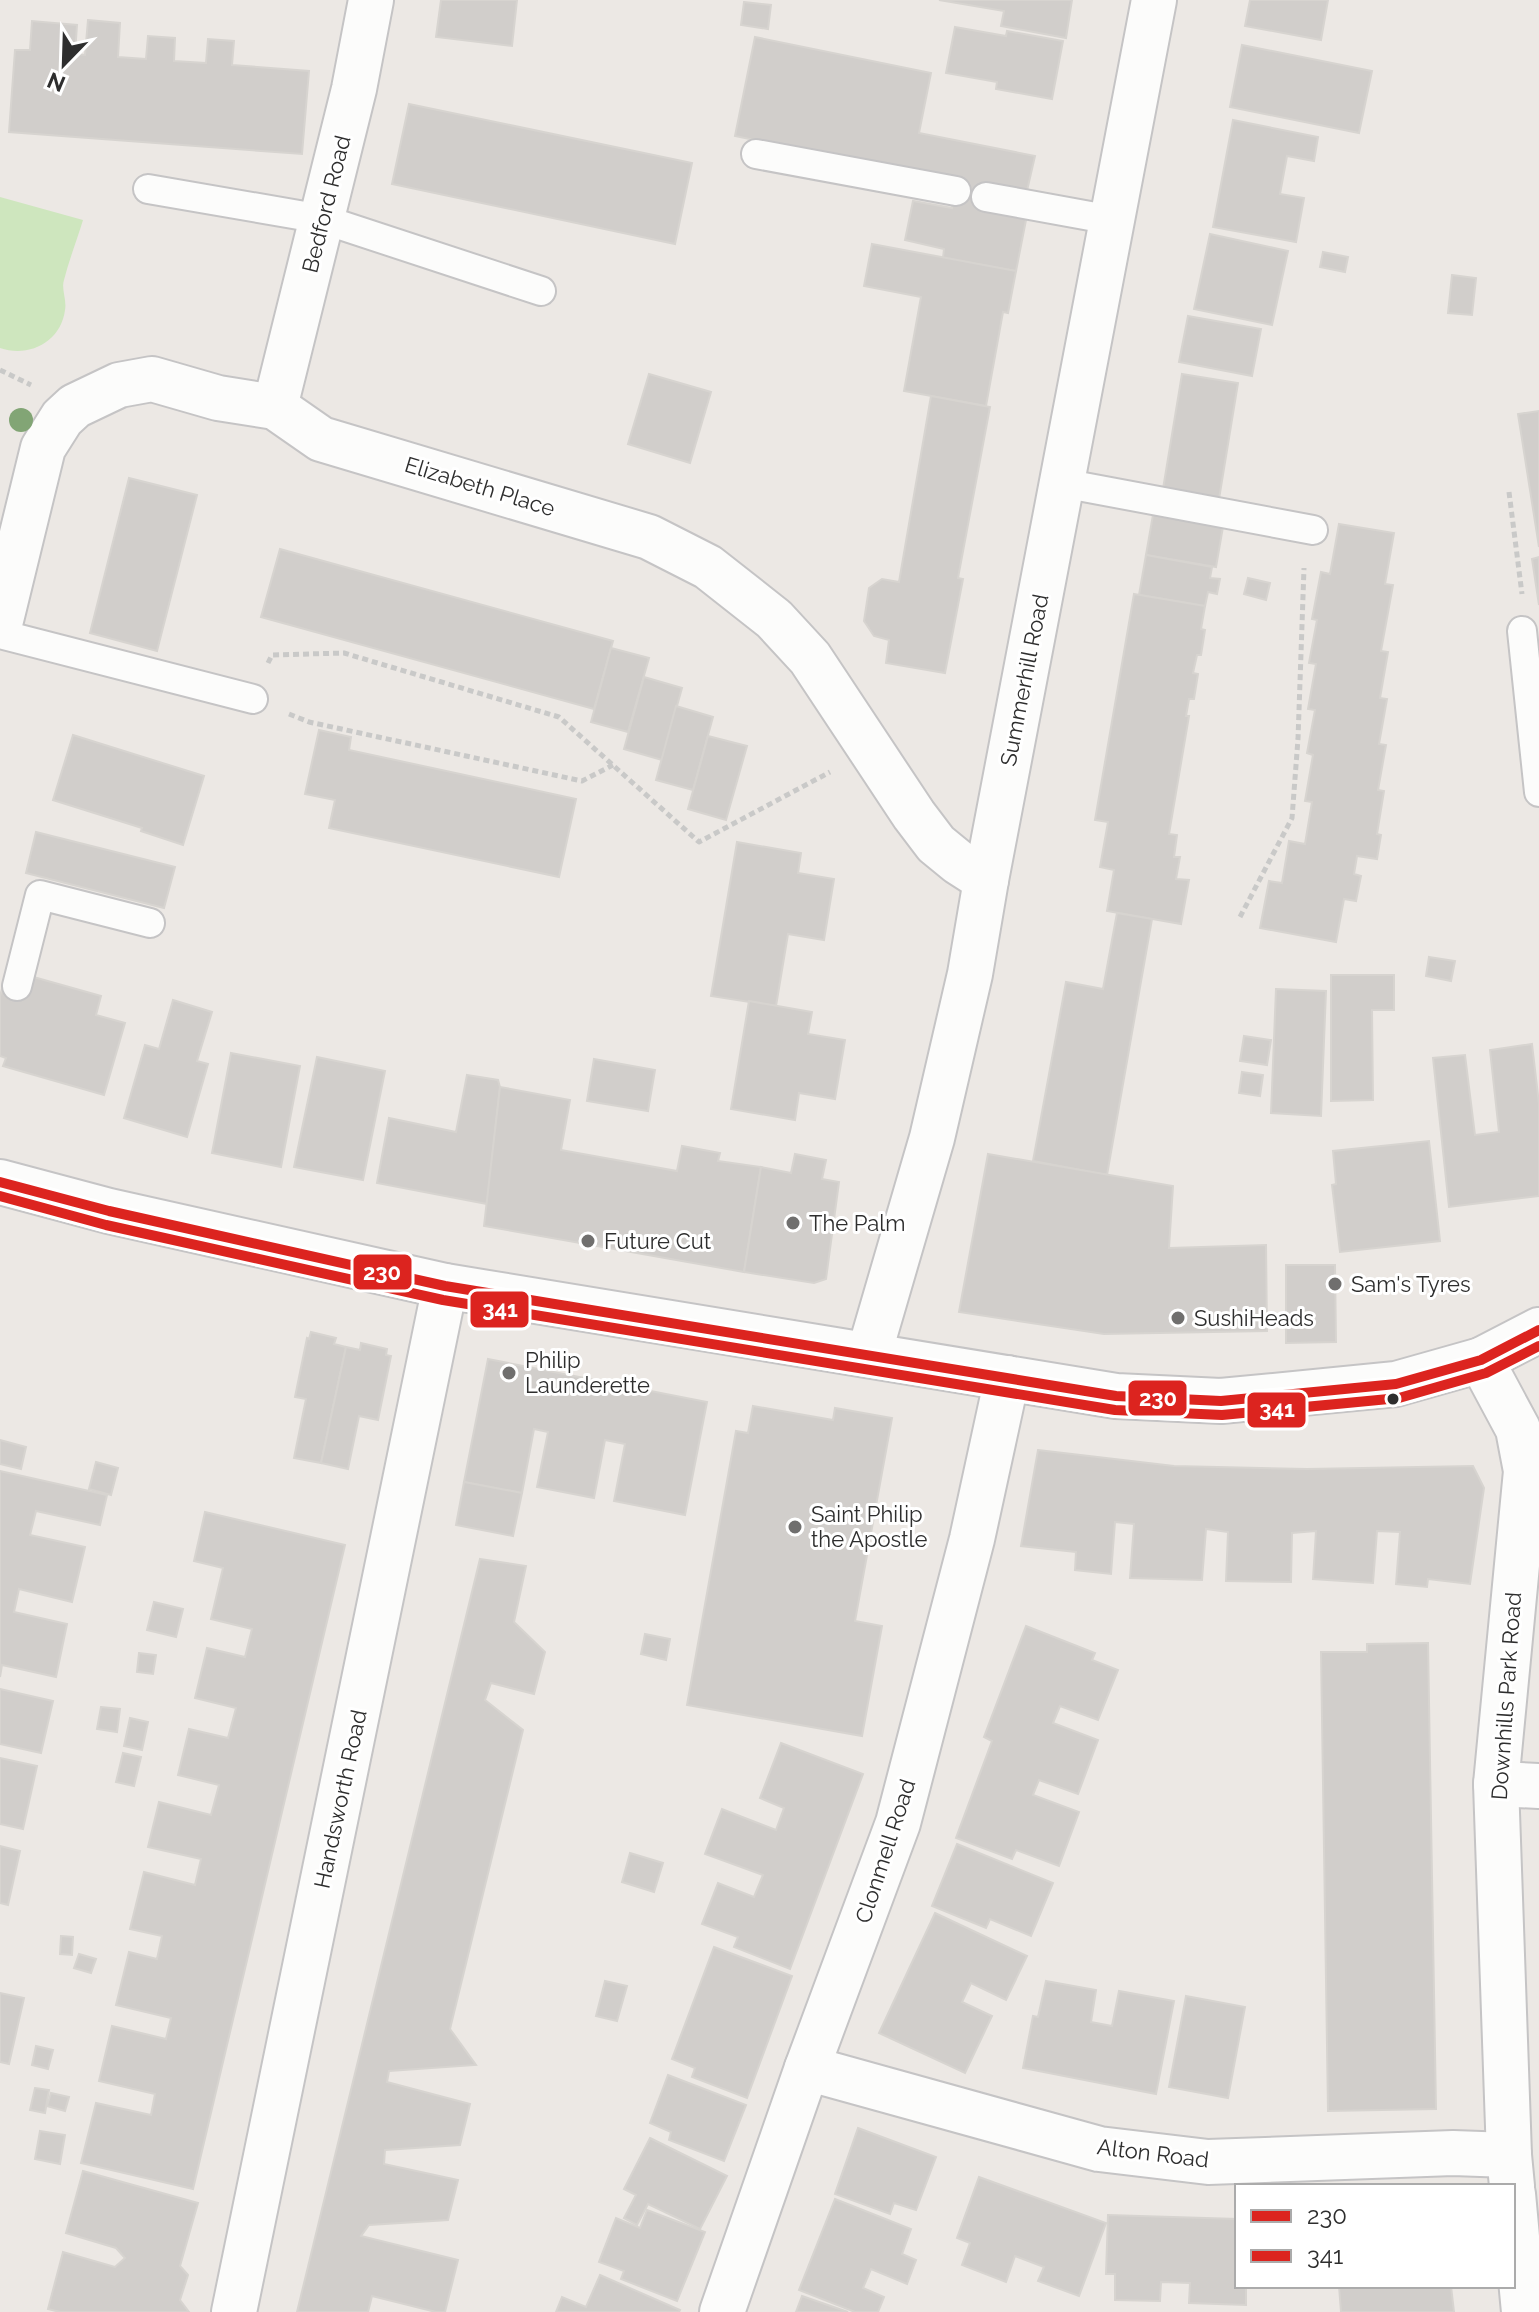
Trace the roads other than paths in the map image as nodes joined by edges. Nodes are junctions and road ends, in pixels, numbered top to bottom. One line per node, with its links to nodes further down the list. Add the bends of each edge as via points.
1 (371, 0): 7 (street, Bedford Road)
2 (1154, 0): 8 (street, Summerhill Road)
3 (756, 154): 5 (lane)
4 (148, 189): 7 (lane)
5 (956, 191)
6 (986, 197): 8 (lane)
7 (322, 219): 9 (lane); 10 (street, Bedford Road)
8 (1112, 220): 11 (street, Summerhill Road)
9 (541, 291)
10 (275, 407): 13 (street, Elizabeth Place, via 152,379 119,385 75,406 43,448); 18 (street, Elizabeth Place, via 321,439 649,537 708,567 774,619 810,658 936,844)
11 (1062, 483): 12 (lane); 18 (street, Summerhill Road)
12 (1310, 529)
13 (0, 624)
14 (1522, 631): 17 (lane)
15 (0, 634): 16 (lane)
16 (253, 699)
17 (1539, 792)
18 (986, 880): 24 (street, Summerhill Road, via 932,1138)
19 (150, 923): 20 (lane, via 40,895)
20 (17, 986)
21 (0, 1182): 22 (street)
22 (445, 1286): 24 (street); 32 (street, Handsworth Road)
23 (1539, 1330): 25 (street)
24 (869, 1354): 26 (street)
25 (1481, 1360): 26 (street, via 1396,1384 1221,1401 1116,1396); 27 (street, Downhills Park Road, via 1518,1429 1526,1471)
26 (1007, 1378): 29 (street, Clonmell Road, via 972,1539 898,1823)
27 (1496, 1784): 28 (street); 30 (street, Downhills Park Road)
28 (1539, 1786)
29 (807, 2068): 30 (street, Alton Road, via 1099,2149 1208,2162 1453,2153); 33 (street, Clonmell Road)
30 (1512, 2178)
31 (1515, 2212): 34 (street, Downhills Park Road)
32 (234, 2312)
33 (722, 2312)
34 (1524, 2312)

